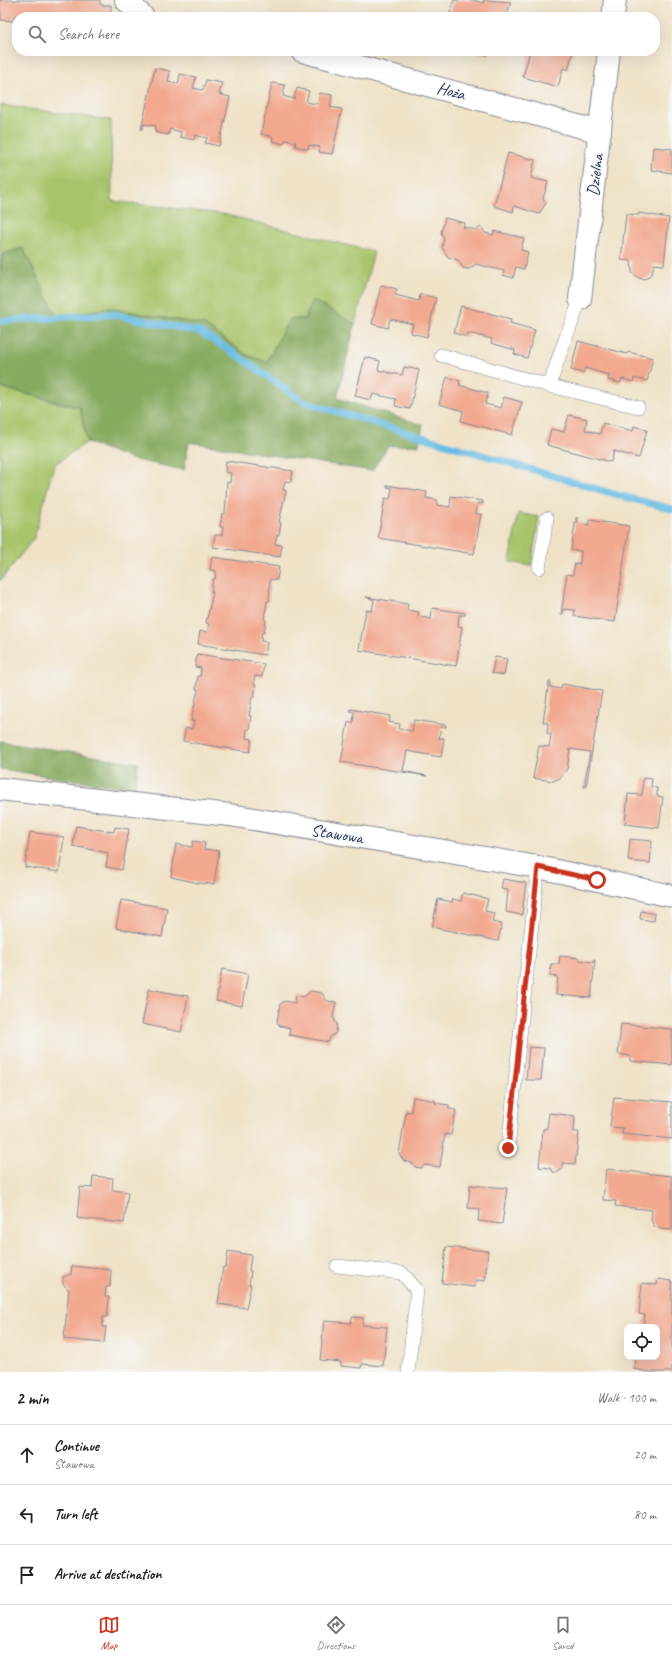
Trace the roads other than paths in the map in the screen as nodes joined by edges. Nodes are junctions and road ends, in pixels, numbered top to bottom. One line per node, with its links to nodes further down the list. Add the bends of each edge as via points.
1 (126, 0): 3 (street)
2 (615, 0): 4 (street)
3 (138, 12)
4 (614, 12)
5 (320, 56): 7 (street, Hoża)
6 (608, 56): 7 (street, Dzielna)
7 (600, 132): 8 (street, Dzielna)
8 (580, 299): 10 (lane, via 555,365)
9 (441, 355): 10 (lane)
10 (550, 386): 11 (lane)
11 (638, 407)
12 (547, 518): 13 (lane)
13 (539, 568)
14 (0, 789): 15 (street, Stawowa, via 230,814)
15 (538, 867): 16 (street, Stawowa); 17 (lane)
16 (672, 896)
17 (508, 1148)
18 (337, 1266): 19 (lane, via 402,1274 417,1290)
19 (408, 1372)

